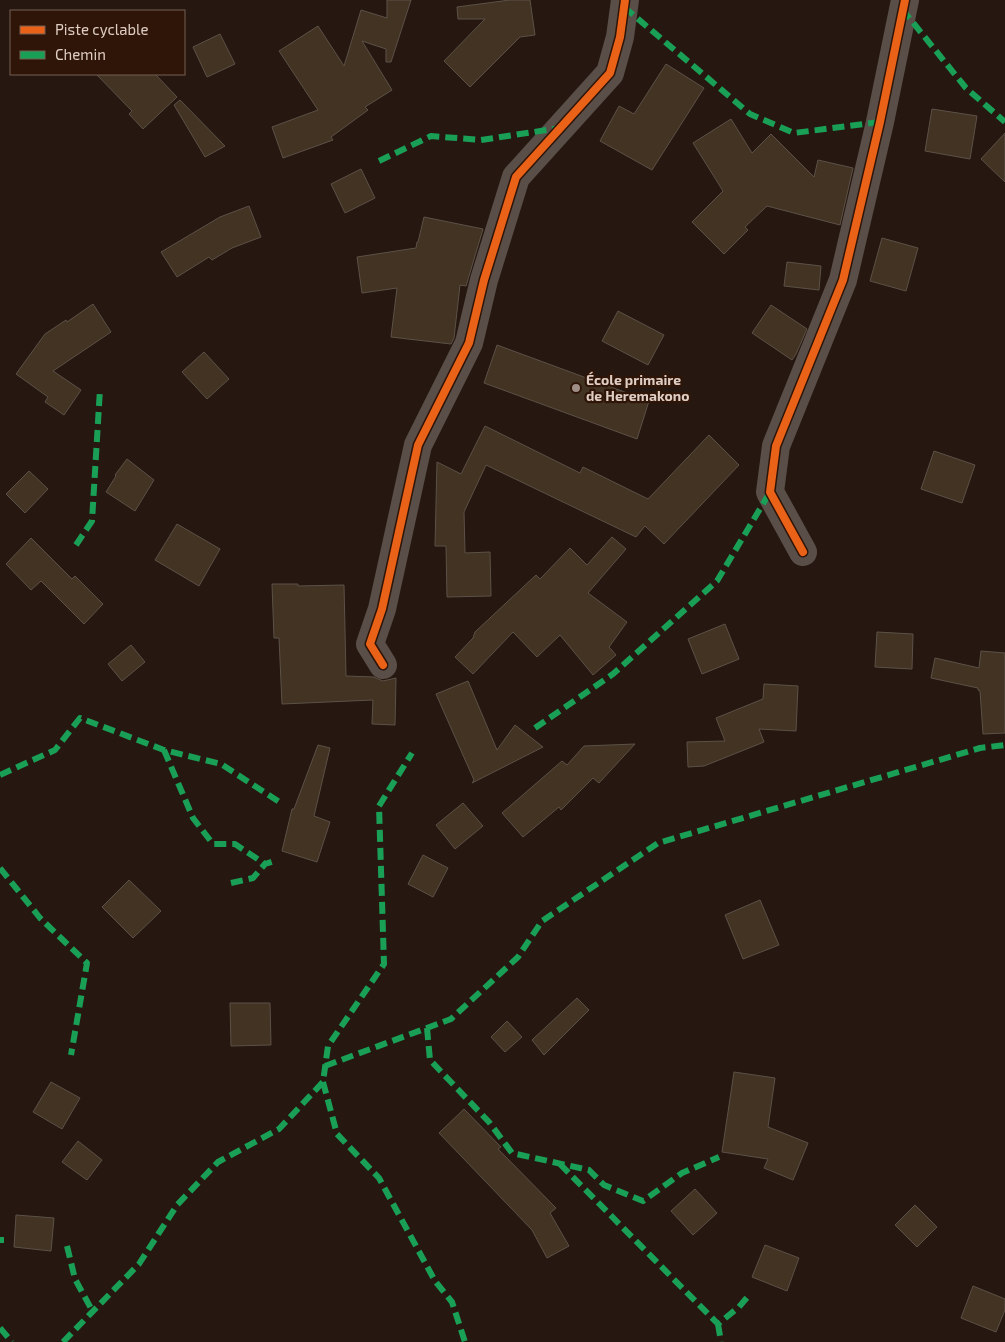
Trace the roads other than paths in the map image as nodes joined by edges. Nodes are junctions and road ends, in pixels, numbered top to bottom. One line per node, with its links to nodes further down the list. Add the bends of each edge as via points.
1 (625, 0): 4 (street, via 620,37 610,73 516,177 484,280 469,343 418,445 382,609 370,644)
2 (905, 0): 3 (street, via 843,280 776,446 770,492)
3 (803, 552)
4 (383, 665)

